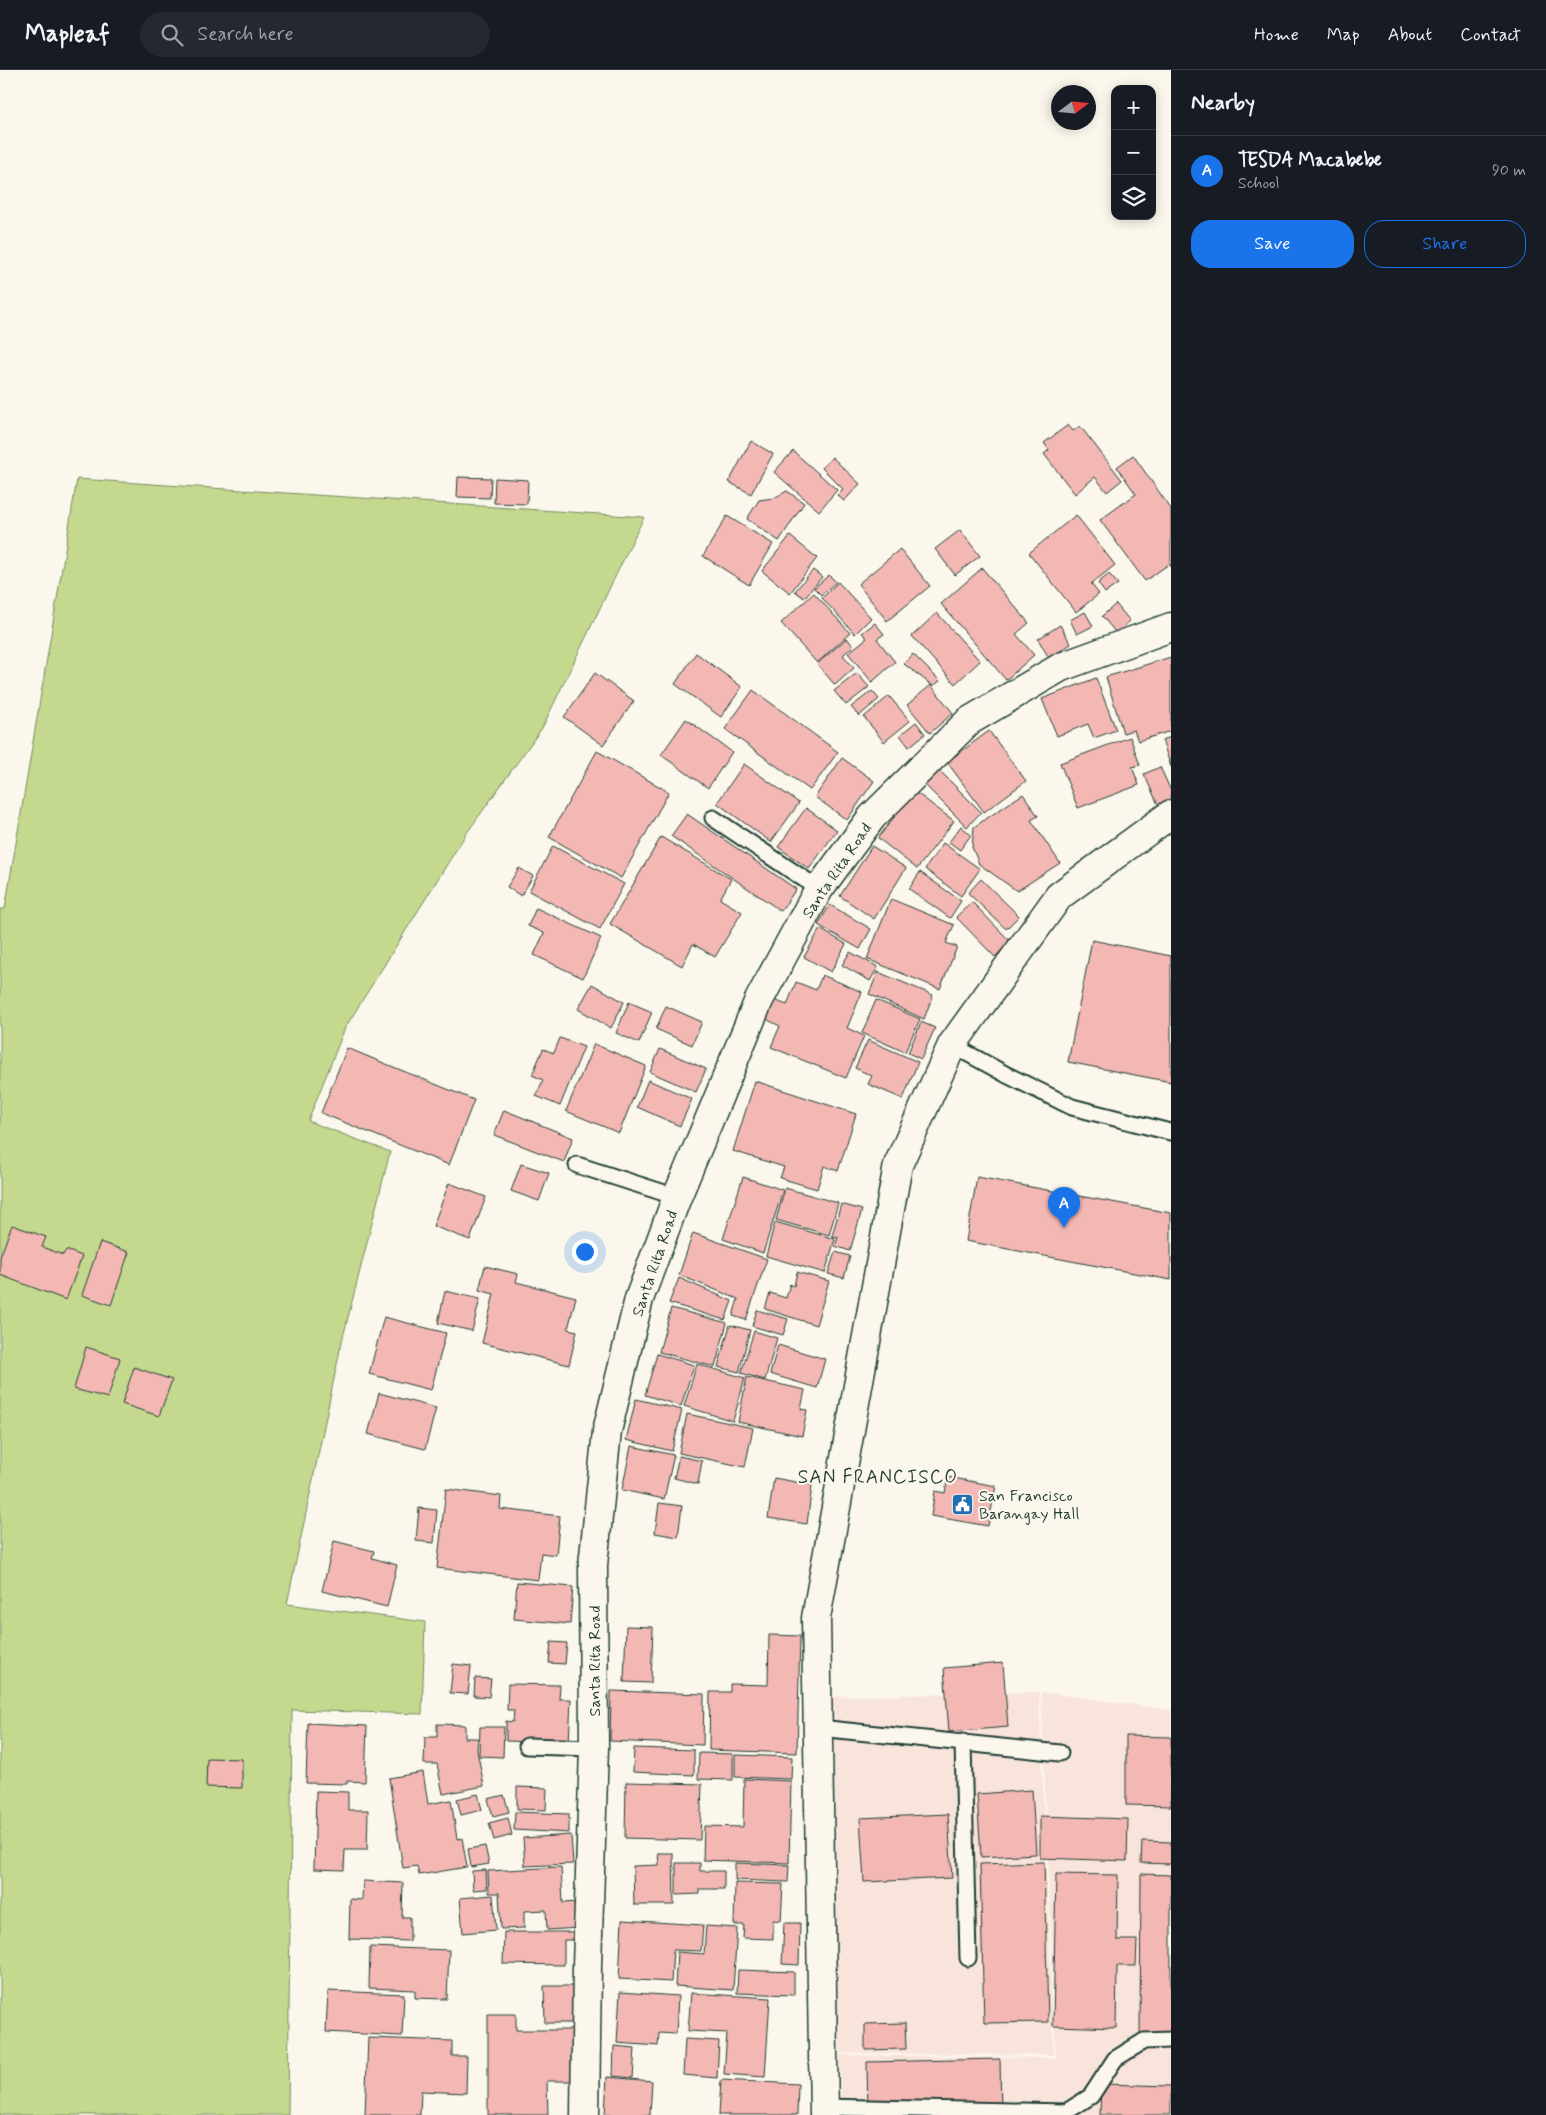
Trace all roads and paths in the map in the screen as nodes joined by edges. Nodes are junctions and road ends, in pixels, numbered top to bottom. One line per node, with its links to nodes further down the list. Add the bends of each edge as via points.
1 (1171, 627): 4 (street, Santa Rita Road, via 1061,667 969,721 872,817)
2 (1171, 814): 5 (street, via 1059,896)
3 (713, 818): 4 (lane)
4 (819, 890): 8 (street, Santa Rita Road, via 759,1000)
5 (952, 1045): 6 (lane, via 1072,1107); 9 (street, via 898,1165 816,1618)
6 (1170, 1132)
7 (577, 1165): 8 (lane)
8 (677, 1197): 12 (street, Santa Rita Road, via 639,1299 607,1432 594,1564)
9 (819, 1728): 10 (lane); 16 (street)
10 (964, 1742): 13 (lane); 14 (lane)
11 (527, 1746): 12 (lane)
12 (594, 1748): 17 (street, Santa Rita Road)
13 (1060, 1753)
14 (968, 1958)
15 (1171, 2040): 16 (lane, via 1144,2040 1114,2059 1091,2096 1066,2112)
16 (824, 2111)
17 (585, 2115)

